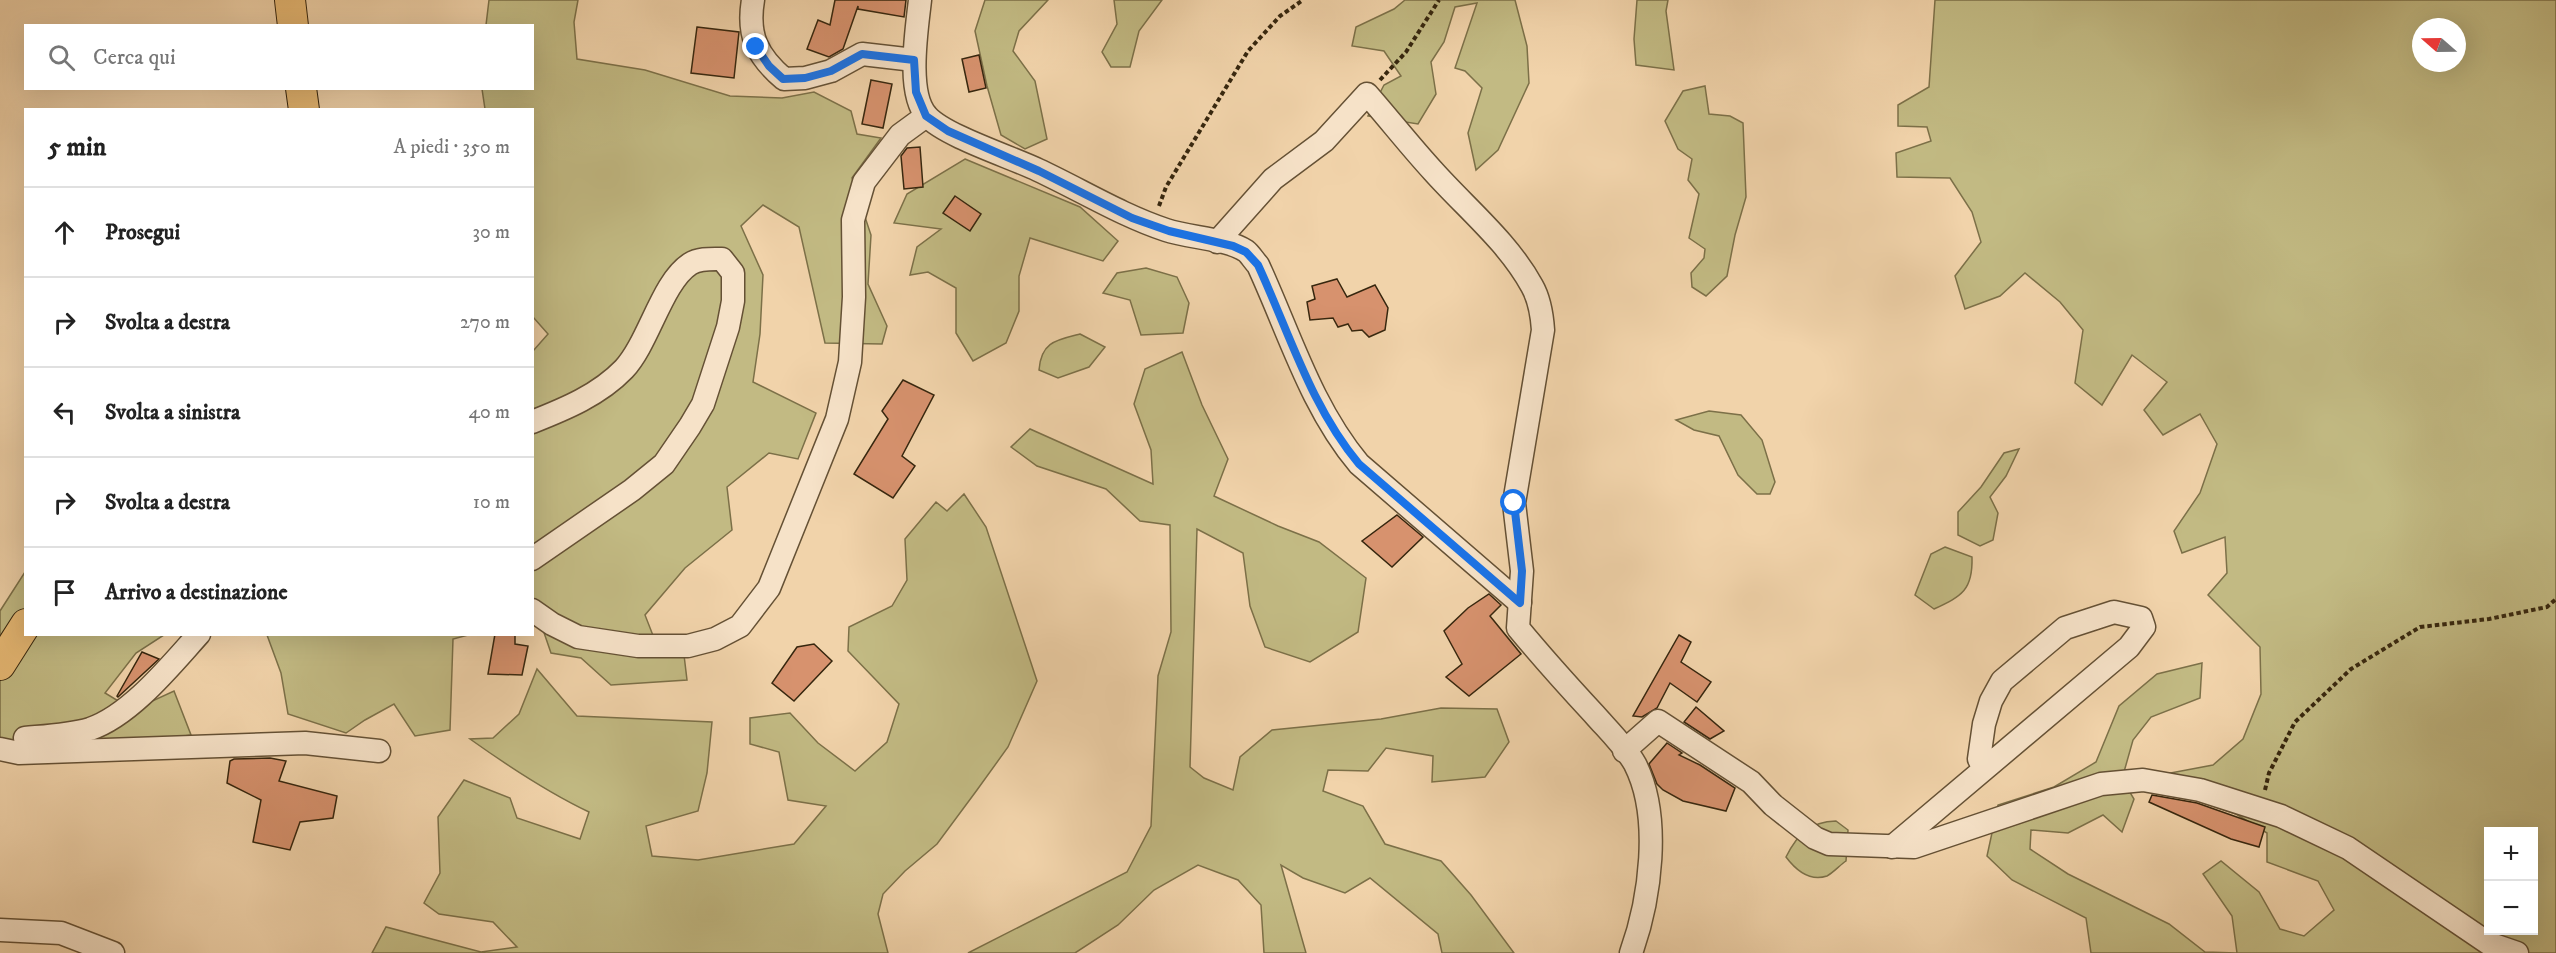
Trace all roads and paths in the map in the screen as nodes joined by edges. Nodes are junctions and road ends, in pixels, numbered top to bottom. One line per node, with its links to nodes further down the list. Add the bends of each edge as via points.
1 (290, 0): 6 (main road)
2 (753, 0): 7 (street, via 750,23 756,47 783,79 831,71 862,54)
3 (920, 0): 7 (street)
4 (1303, 0): 12 (path, via 1280,16 1248,51 1166,187)
5 (1439, 0): 9 (path, via 1406,52)
6 (293, 24)
7 (914, 60): 11 (street, via 916,92)
8 (301, 90): 10 (main road)
9 (1367, 94): 13 (street, via 1324,141 1272,179); 17 (street, via 1511,256 1533,286 1541,310 1543,330 1514,503 1522,571)
10 (304, 108)
11 (926, 116): 12 (street, via 948,131); 18 (street, via 900,135 864,182 853,220 850,362 837,419 769,588 740,626 715,639 688,646 638,646 578,637)
12 (1151, 225): 13 (street)
13 (1217, 242): 17 (street, via 1246,252 1258,265 1322,412 1342,444 1359,464)
14 (534, 421): 15 (street, via 605,386 625,368 642,344 674,281 690,264 722,259 733,273 733,301 703,404 664,464)
15 (534, 558)
16 (2556, 599): 27 (path, via 2536,610 2420,627 2351,669 2295,722 2269,773)
17 (1520, 603): 25 (street, via 1518,628)
18 (534, 611)
19 (24, 627): 21 (main road)
20 (197, 636): 22 (street, via 150,688 92,728 63,735)
21 (0, 665)
22 (0, 740)
23 (0, 749): 24 (street, via 19,753 305,743)
24 (379, 751)
25 (1624, 751): 28 (street, via 1658,721 1751,782 1815,838 1829,844); 31 (street, via 1634,764 1647,802 1651,831 1649,880)
26 (1984, 769): 26 (street, via 2129,647 2144,627 2141,618 2114,612 2065,628 2002,681 1984,724 1979,759); 28 (street)
27 (2260, 809): 28 (street, via 2200,790 2143,780 2101,784 1938,840 1914,847); 32 (street, via 2348,848 2488,943)
28 (1892, 847)
29 (0, 930): 30 (street, via 61,933)
30 (113, 953)
31 (1631, 953)
32 (2517, 953)

